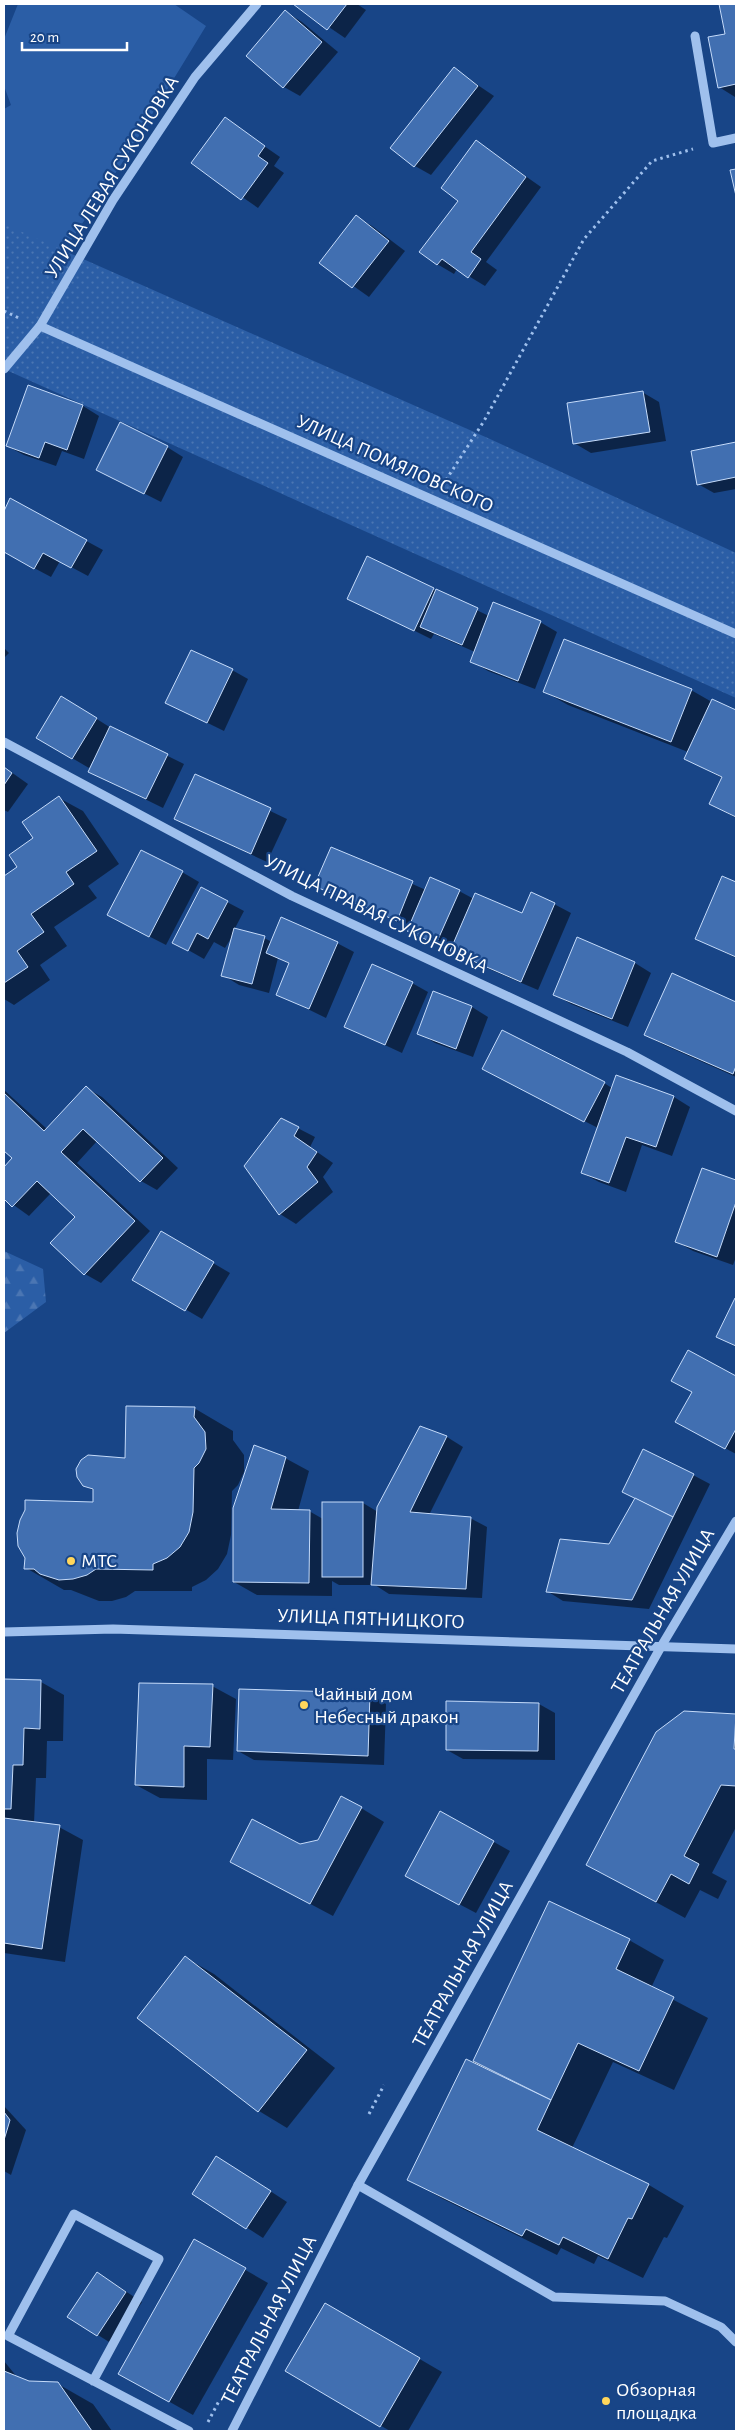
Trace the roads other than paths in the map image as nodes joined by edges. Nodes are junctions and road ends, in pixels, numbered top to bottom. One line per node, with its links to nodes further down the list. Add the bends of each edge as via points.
1 (257, 4): 4 (street, УЛИЦА ЛЕВАЯ СУКОНОВКА, via 194,78 113,200)
2 (694, 36): 3 (street, via 713,143)
3 (736, 138)
4 (40, 326): 5 (street); 6 (street, УЛИЦА ПОМЯЛОВСКОГО)
5 (4, 369)
6 (736, 634)
7 (4, 742): 8 (street, УЛИЦА ПРАВАЯ СУКОНОВКА, via 292,896 627,1052)
8 (736, 1112)
9 (736, 1520): 11 (street, ТЕАТРАЛЬНАЯ УЛИЦА)
10 (4, 1632): 11 (street, УЛИЦА ПЯТНИЦКОГО, via 113,1628)
11 (662, 1645): 12 (street, УЛИЦА ПЯТНИЦКОГО); 13 (street, ТЕАТРАЛЬНАЯ УЛИЦА)
12 (736, 1648)
13 (358, 2185): 14 (street, via 554,2297 665,2302 721,2326); 17 (street, ТЕАТРАЛЬНАЯ УЛИЦА)
14 (736, 2342)
15 (94, 2381): 15 (street, via 159,2259 74,2214 8,2336); 16 (street)
16 (188, 2431)
17 (232, 2431)

